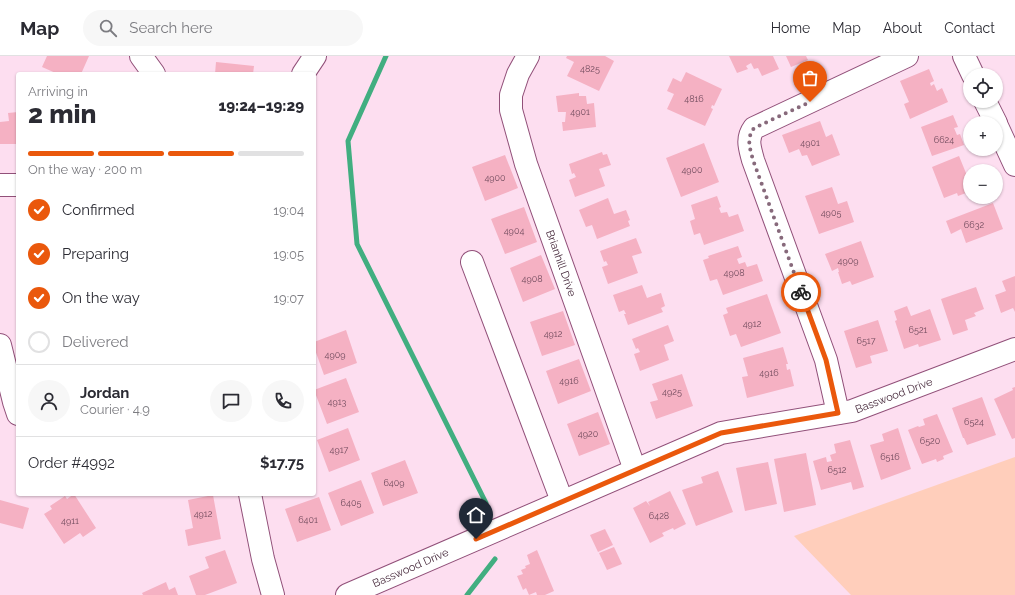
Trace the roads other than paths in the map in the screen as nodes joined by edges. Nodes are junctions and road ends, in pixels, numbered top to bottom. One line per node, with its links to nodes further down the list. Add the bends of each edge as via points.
1 (141, 56): 7 (street)
2 (315, 56): 8 (street)
3 (528, 56): 18 (street, Brianhill Drive, via 511,95 511,110 526,164)
4 (907, 56): 17 (street, via 754,128 750,133 753,160 826,360)
5 (964, 56): 6 (street)
6 (970, 68)
7 (153, 72)
8 (304, 72)
9 (1003, 130): 10 (street)
10 (1015, 165)
11 (0, 185): 12 (street)
12 (16, 185)
13 (472, 262): 20 (street)
14 (0, 345): 16 (street)
15 (1015, 349): 17 (street, Basswood Drive, via 852,411)
16 (16, 408)
17 (838, 413): 18 (street, Basswood Drive, via 721,433)
18 (635, 470): 20 (street, Basswood Drive)
19 (250, 496): 21 (street)
20 (562, 501): 22 (street, Basswood Drive)
21 (273, 595)
22 (347, 595)

